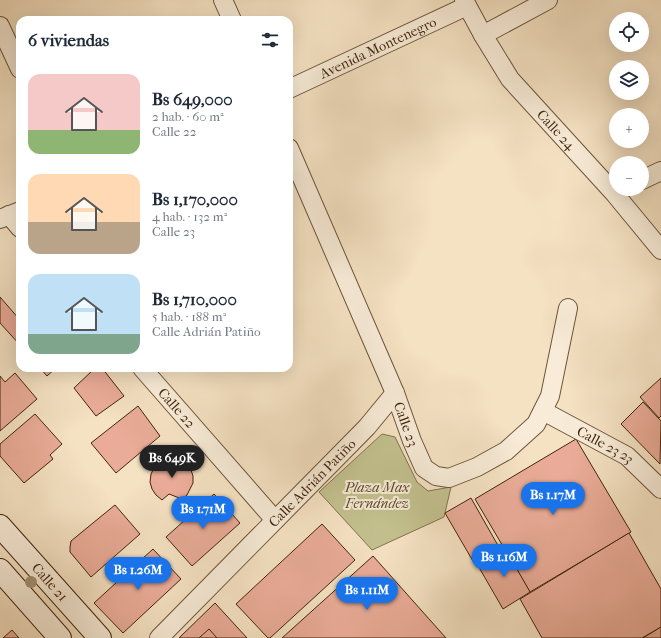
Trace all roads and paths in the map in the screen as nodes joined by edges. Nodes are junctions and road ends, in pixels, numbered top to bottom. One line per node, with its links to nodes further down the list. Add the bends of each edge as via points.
1 (223, 0): 4 (street)
2 (548, 0): 6 (street)
3 (465, 3): 6 (street, Calle 24); 8 (street, Avenida Montenegro)
4 (230, 16)
5 (0, 26): 7 (street)
6 (483, 35): 12 (street, Calle 24, via 510,79)
7 (16, 60)
8 (293, 87)
9 (293, 157): 17 (street, Calle 23)
10 (661, 171): 11 (street)
11 (649, 177)
12 (609, 182)
13 (622, 196): 14 (street, Calle 24)
14 (661, 250)
15 (568, 308): 18 (street, Calle 23, via 550,396)
16 (146, 372): 20 (street, Calle 22)
17 (395, 393): 18 (street, Calle 23, via 424,468 436,476 449,478 477,467 506,451 536,424); 20 (street, Calle Adrián Patiño, via 367,428)
18 (542, 411): 19 (street, Calle 23 23, via 627,456)
19 (661, 490)
20 (275, 520): 25 (street, Calle Adrián Patiño)
21 (0, 526): 24 (main road, Calle 21)
22 (0, 570): 23 (main road, Calle 21)
23 (60, 638)
24 (100, 638)
25 (159, 638)

